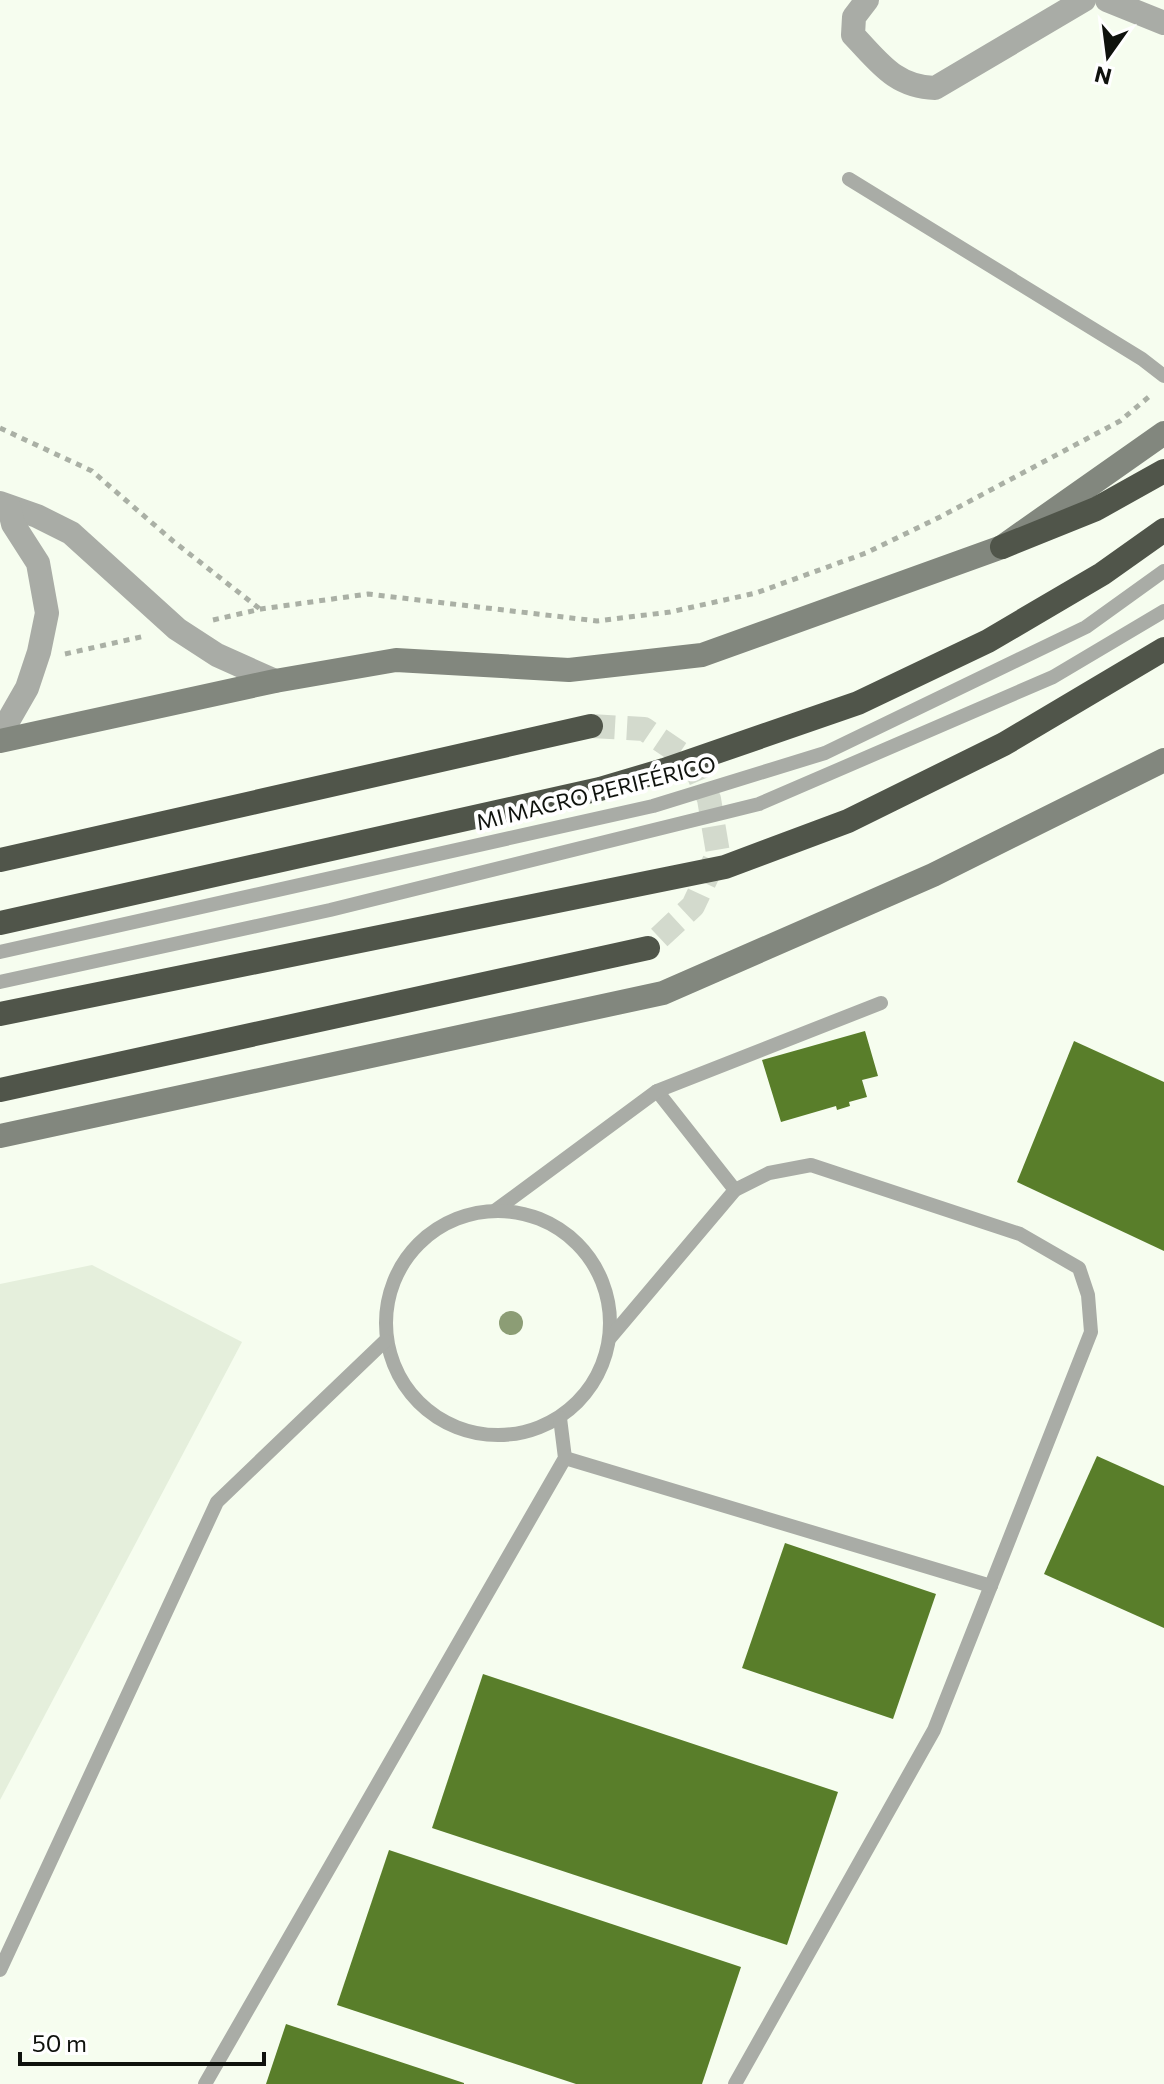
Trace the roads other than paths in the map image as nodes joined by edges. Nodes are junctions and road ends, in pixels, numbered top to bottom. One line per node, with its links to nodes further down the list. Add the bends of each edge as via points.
1 (867, 0): 2 (street, via 854,17 853,35 892,75 916,87 935,88)
2 (1084, 0)
3 (1107, 0): 4 (street)
4 (1164, 23)
5 (849, 179): 6 (lane)
6 (1164, 376)
7 (1164, 433): 11 (main road)
8 (1164, 471): 11 (highway, via 1096,509)
9 (5, 505): 15 (street, via 71,533 177,629 217,655); 17 (street, via 38,563 47,613 27,688)
10 (1164, 530): 20 (highway, via 1102,574 988,641 858,703 664,770 600,789)
11 (1002, 547): 15 (main road, via 702,655 569,670 396,660)
12 (1164, 571): 22 (lane, MI MACRO PERIFÉRICO, via 1086,627 825,753 653,806)
13 (1164, 611): 23 (lane, via 1053,677 759,804 330,910)
14 (1164, 649): 25 (highway, via 1004,744 848,821 725,867)
15 (275, 681): 17 (main road)
16 (591, 726): 19 (highway)
17 (0, 738)
18 (1164, 760): 28 (main road, via 933,875 663,993)
19 (0, 860)
20 (0, 923)
21 (648, 948): 26 (highway)
22 (0, 952)
23 (0, 982)
24 (881, 1003): 27 (lane)
25 (0, 1014)
26 (0, 1090)
27 (657, 1091): 29 (lane); 30 (lane)
28 (0, 1136)
29 (735, 1190): 31 (lane); 35 (lane, via 769,1173 811,1165 1020,1234 1079,1268 1091,1332)
30 (496, 1210): 31 (lane, via 534,1216 568,1235 594,1264 609,1300); 32 (lane, via 457,1217 424,1237 399,1266 386,1303)
31 (610, 1338): 33 (lane, via 602,1369)
32 (385, 1341): 33 (lane, via 397,1377 421,1406 452,1426 488,1436 526,1433); 36 (lane, via 217,1502)
33 (560, 1418): 34 (lane)
34 (565, 1458): 35 (lane); 37 (lane)
35 (991, 1586): 38 (lane, via 934,1730)
36 (0, 1970)
37 (205, 2084)
38 (735, 2084)

